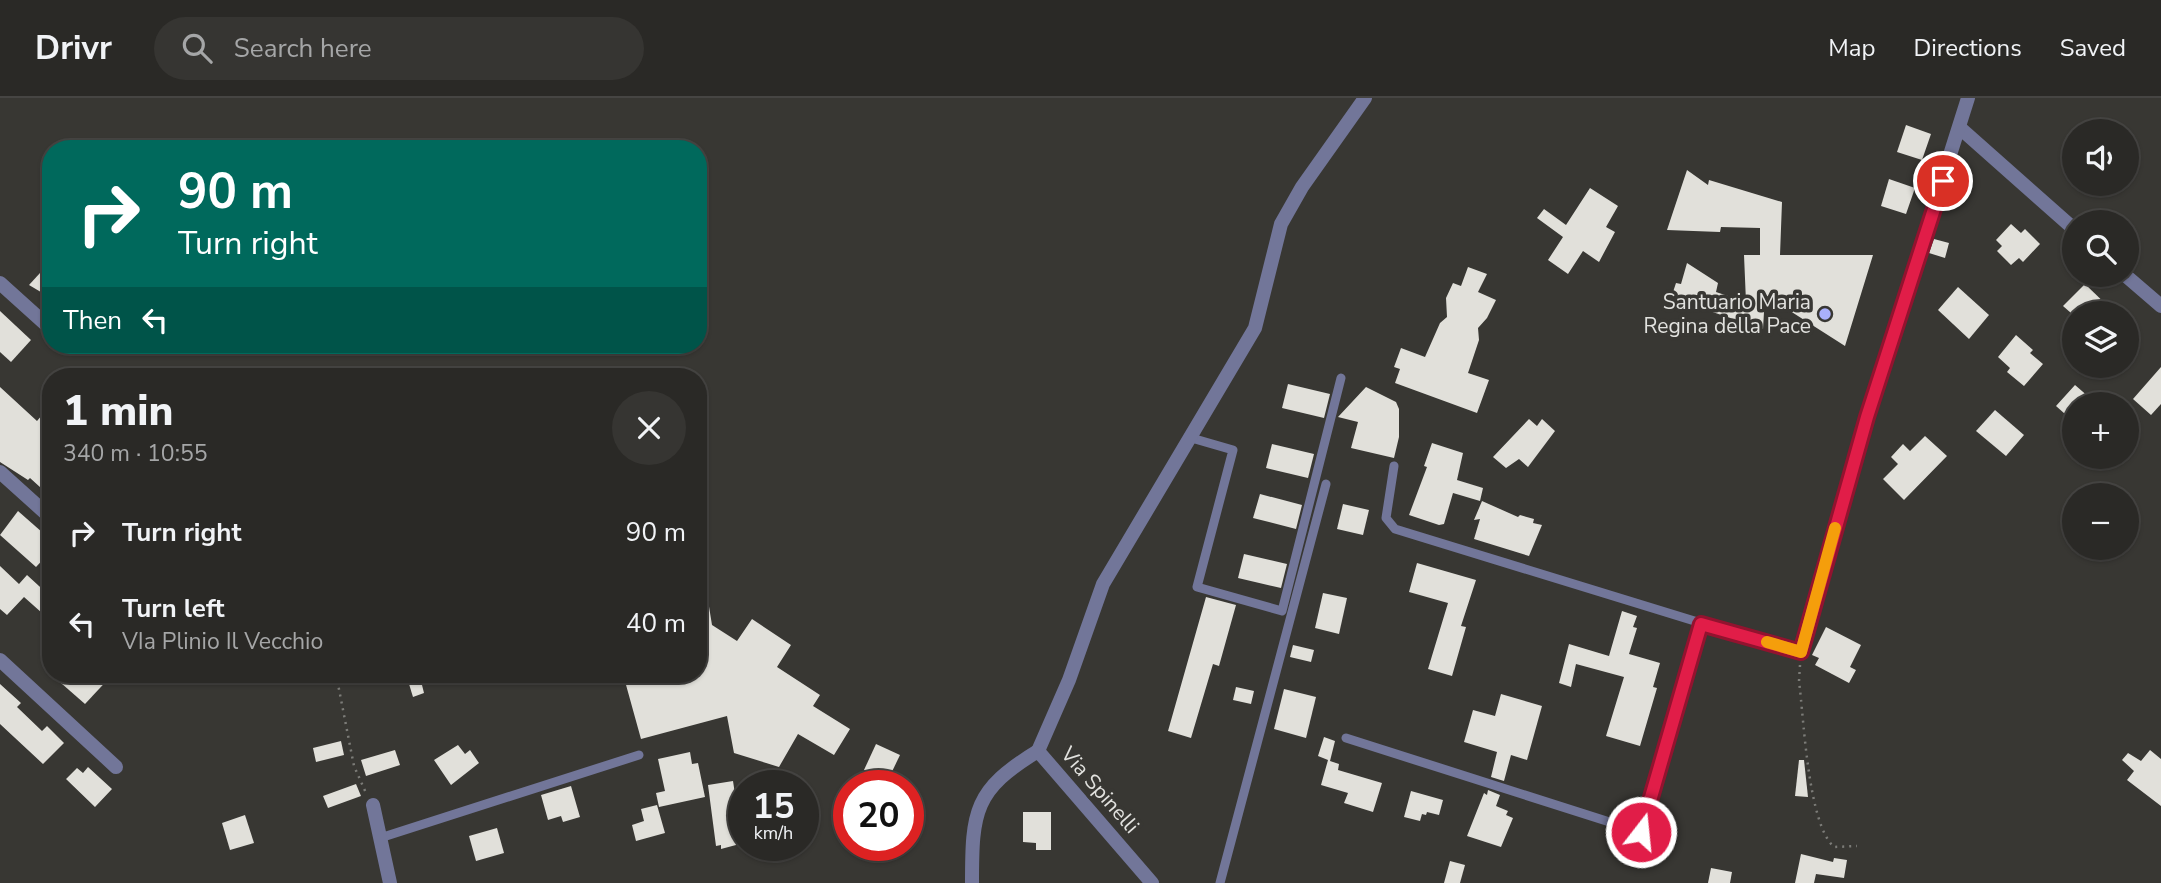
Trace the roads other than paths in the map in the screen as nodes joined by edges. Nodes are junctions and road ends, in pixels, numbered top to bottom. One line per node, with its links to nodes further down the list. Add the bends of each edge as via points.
1 (1366, 98): 10 (street, via 1280,224 1255,328)
2 (1968, 98): 3 (street)
3 (1960, 128): 4 (street); 16 (street, via 1867,417)
4 (2062, 218)
5 (0, 283): 8 (street)
6 (2139, 287): 7 (street)
7 (2161, 306)
8 (42, 320)
9 (1341, 378): 10 (lane, via 1282,611 1197,587 1233,450)
10 (1188, 437): 19 (street, via 1103,584)
11 (1394, 466): 15 (lane, via 1386,518 1395,529)
12 (0, 472): 14 (street)
13 (1326, 484): 27 (lane)
14 (42, 510)
15 (1701, 624): 16 (lane); 18 (lane, via 1641,832)
16 (1801, 652)
17 (0, 660): 21 (street)
18 (1346, 738)
19 (1038, 751): 25 (street, Via Spinelli, via 1004,772 984,795 972,836); 26 (street, Via Spinelli)
20 (639, 755): 23 (lane)
21 (116, 767)
22 (373, 806): 23 (street)
23 (380, 838): 24 (street)
24 (390, 883)
25 (972, 883)
26 (1152, 883)
27 (1220, 883)

